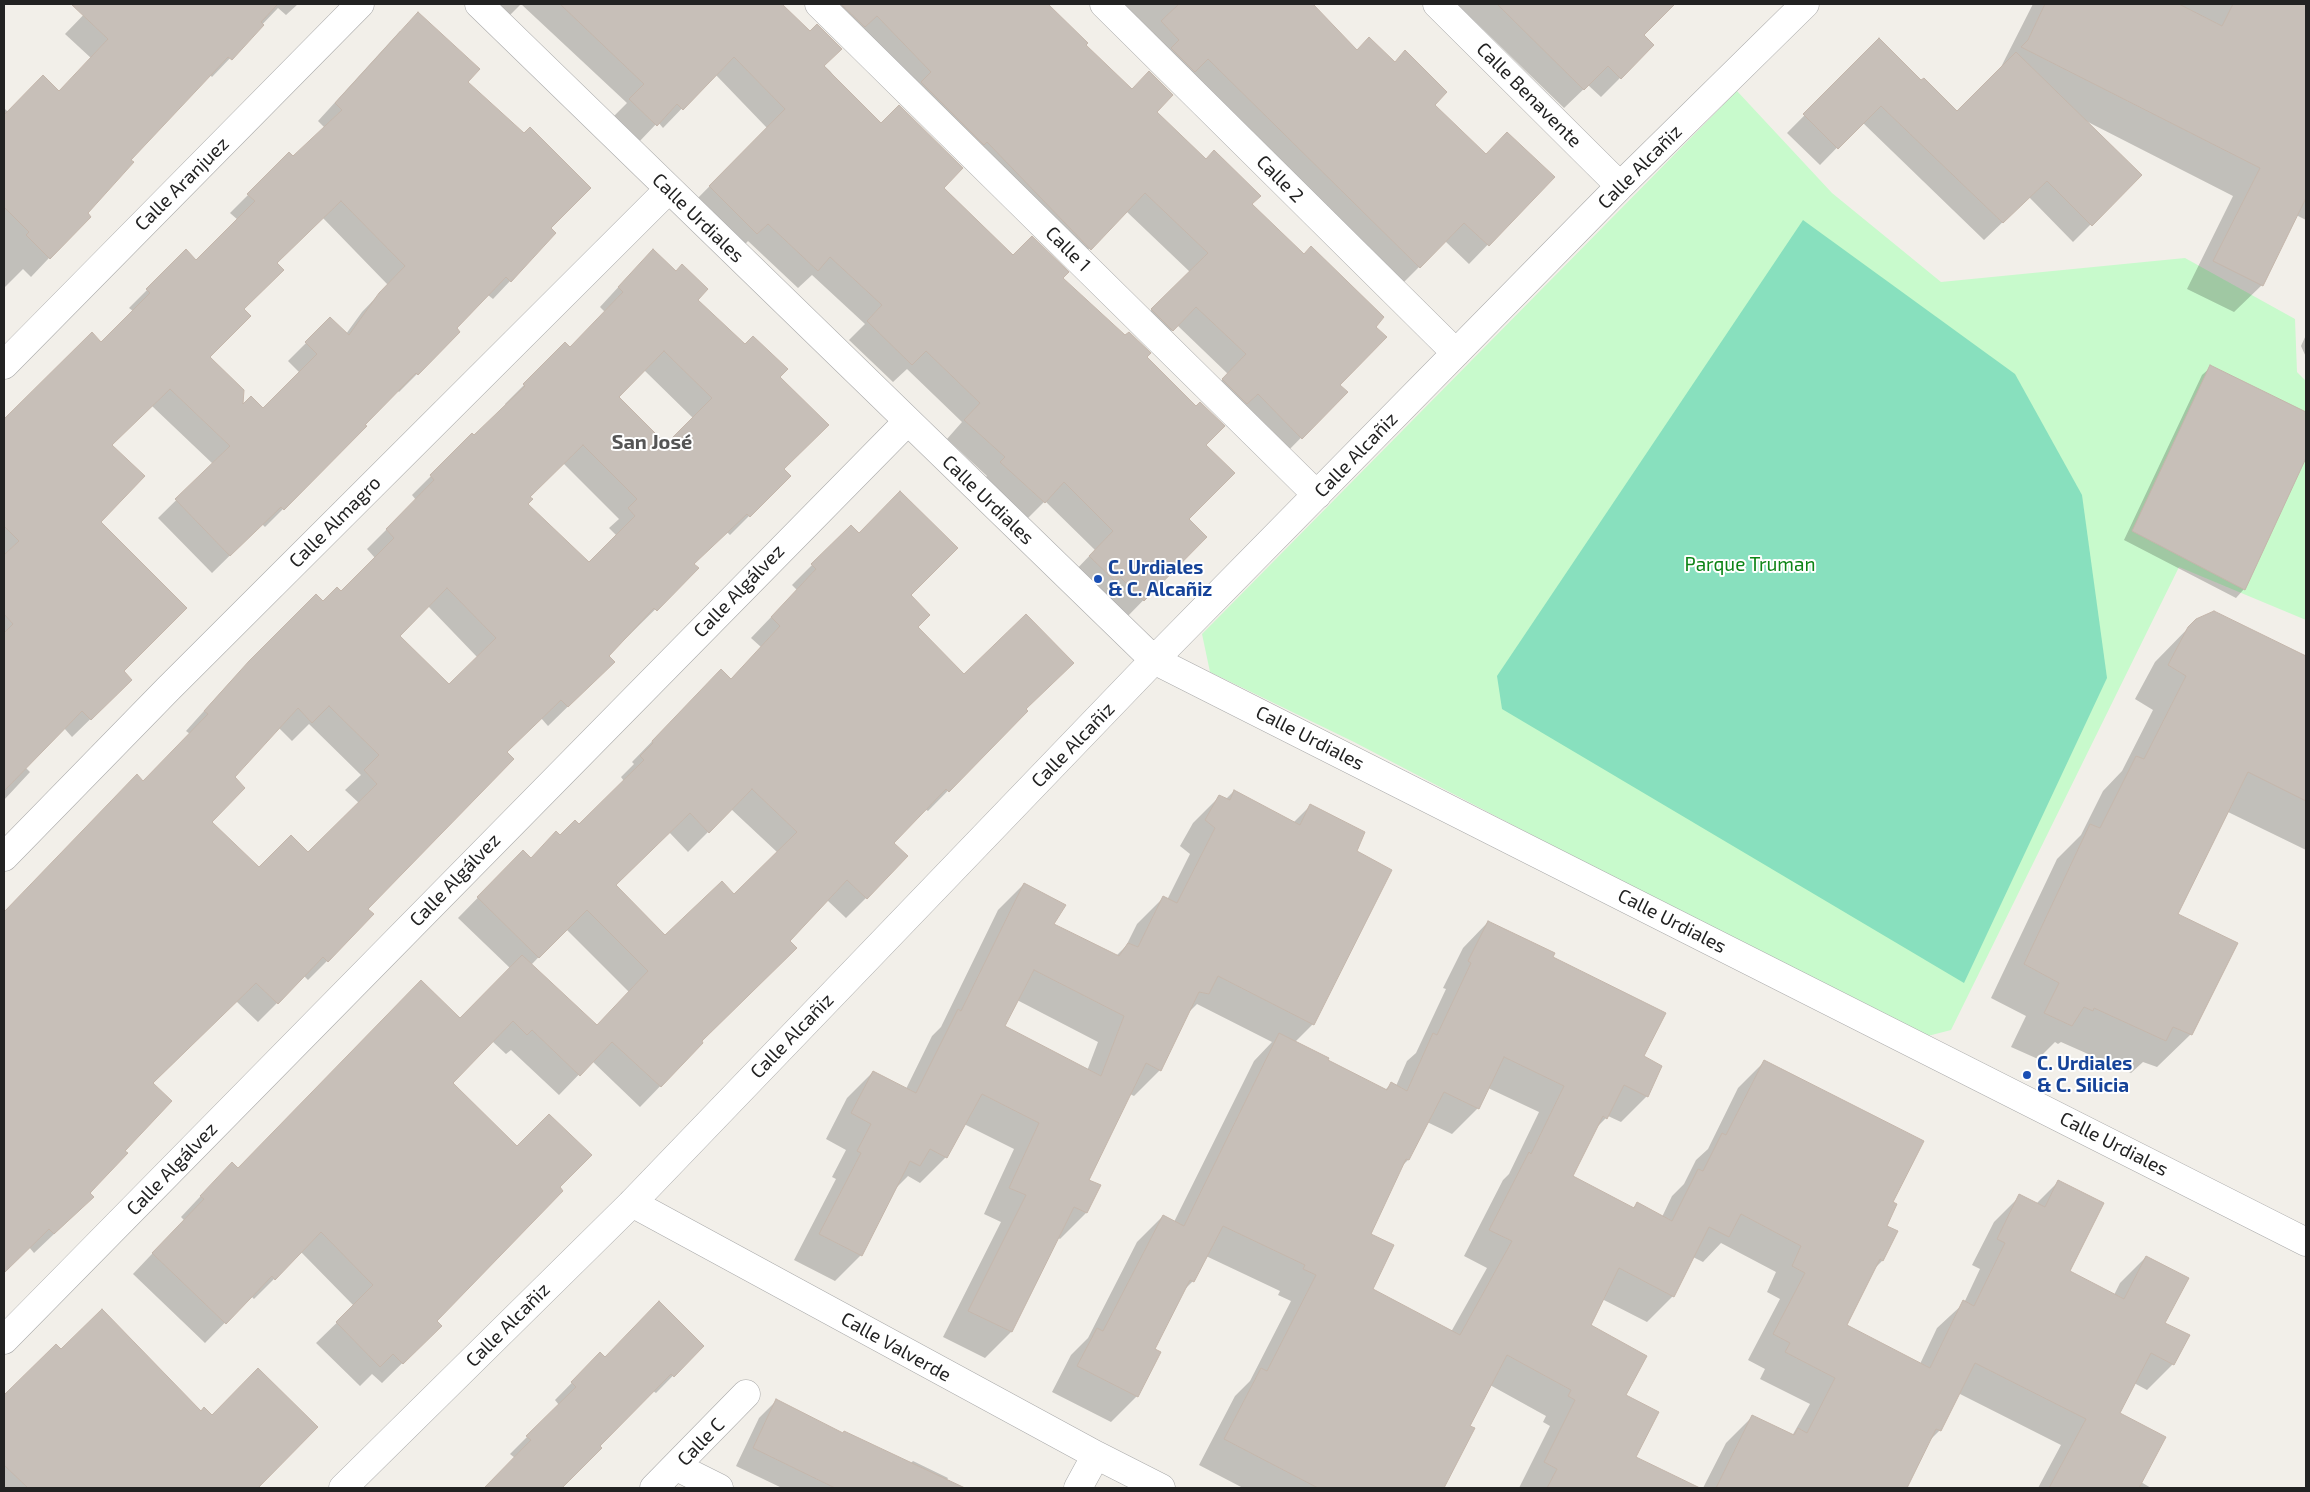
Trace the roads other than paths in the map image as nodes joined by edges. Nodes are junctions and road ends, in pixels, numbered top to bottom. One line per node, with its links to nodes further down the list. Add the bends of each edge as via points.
1 (360, 4): 10 (street, Calle Aranjuez)
2 (479, 4): 8 (street, Calle Urdiales)
3 (819, 4): 12 (street, Calle 1)
4 (1104, 4): 9 (street, Calle 2)
5 (1438, 4): 7 (street, Calle Benavente)
6 (1792, 8): 7 (street, Calle Alcañiz)
7 (1620, 186): 9 (street, Calle Alcañiz)
8 (668, 190): 11 (street, Calle Urdiales); 14 (street, Calle Almagro)
9 (1456, 353): 12 (street, Calle Alcañiz)
10 (4, 365)
11 (908, 421): 13 (street, Calle Urdiales); 17 (street, Calle Algálvez)
12 (1317, 495): 13 (street, Calle Alcañiz)
13 (1154, 660): 15 (street, Calle Alcañiz); 16 (street, Calle Urdiales)
14 (4, 857)
15 (632, 1203): 19 (street, Calle Valverde); 21 (street, Calle Alcañiz)
16 (2306, 1242)
17 (4, 1340)
18 (746, 1394): 20 (street, Calle C)
19 (1096, 1455): 24 (street); 25 (street, Calle Valverde)
20 (677, 1467): 22 (street, Calle C); 23 (street)
21 (343, 1488)
22 (654, 1488)
23 (719, 1488)
24 (1078, 1488)
25 (1161, 1488)

